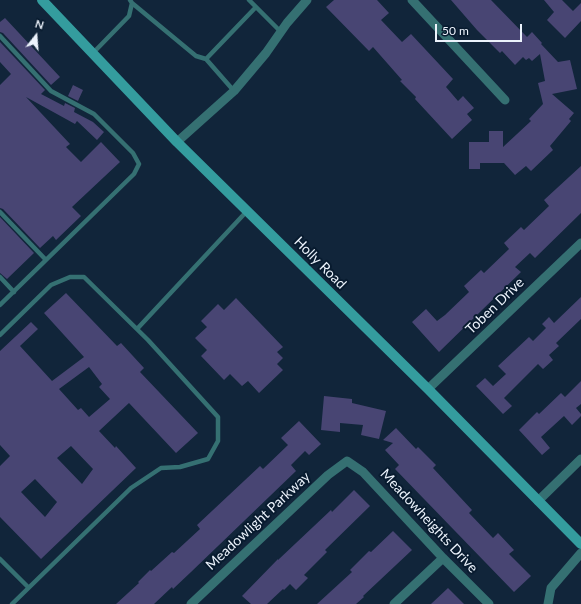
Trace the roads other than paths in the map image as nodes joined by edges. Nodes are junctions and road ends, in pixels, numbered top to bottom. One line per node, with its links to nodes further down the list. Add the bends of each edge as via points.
1 (42, 0): 9 (main road, Holly Road)
2 (249, 0): 6 (lane)
3 (307, 0): 7 (street)
4 (412, 0): 12 (street)
5 (131, 2): 9 (lane, via 129,16); 10 (lane, via 196,56)
6 (256, 7): 7 (lane); 10 (lane)
7 (281, 32): 11 (street)
8 (0, 36): 17 (lane, via 51,92 94,114 133,153 139,164 134,174)
9 (93, 53): 13 (main road, Holly Road)
10 (206, 59): 11 (lane)
11 (234, 91): 13 (street)
12 (505, 100)
13 (177, 142): 14 (main road, Holly Road)
14 (248, 211): 21 (lane); 23 (main road, Holly Road)
15 (0, 212): 17 (lane)
16 (581, 244): 23 (street, Toben Drive)
17 (46, 260): 19 (lane)
18 (0, 277): 19 (lane)
19 (14, 292): 20 (lane)
20 (0, 305)
21 (137, 329): 22 (lane, via 84,277 70,277 51,285); 31 (lane, via 218,417 218,441 208,459 180,468 161,468 131,488)
22 (0, 335)
23 (428, 389): 26 (main road, Holly Road)
24 (581, 459): 26 (street)
25 (347, 461): 30 (street, Meadowheights Drive, via 364,472); 33 (street, Meadowlight Parkway, via 328,475)
26 (538, 501): 27 (main road, Holly Road)
27 (581, 544)
28 (581, 553): 36 (street, via 551,588)
29 (0, 558): 31 (lane)
30 (443, 558): 34 (street); 35 (street, Meadowheights Drive)
31 (28, 587): 32 (lane)
32 (12, 604)
33 (191, 604)
34 (394, 604)
35 (489, 604)
36 (548, 604)

